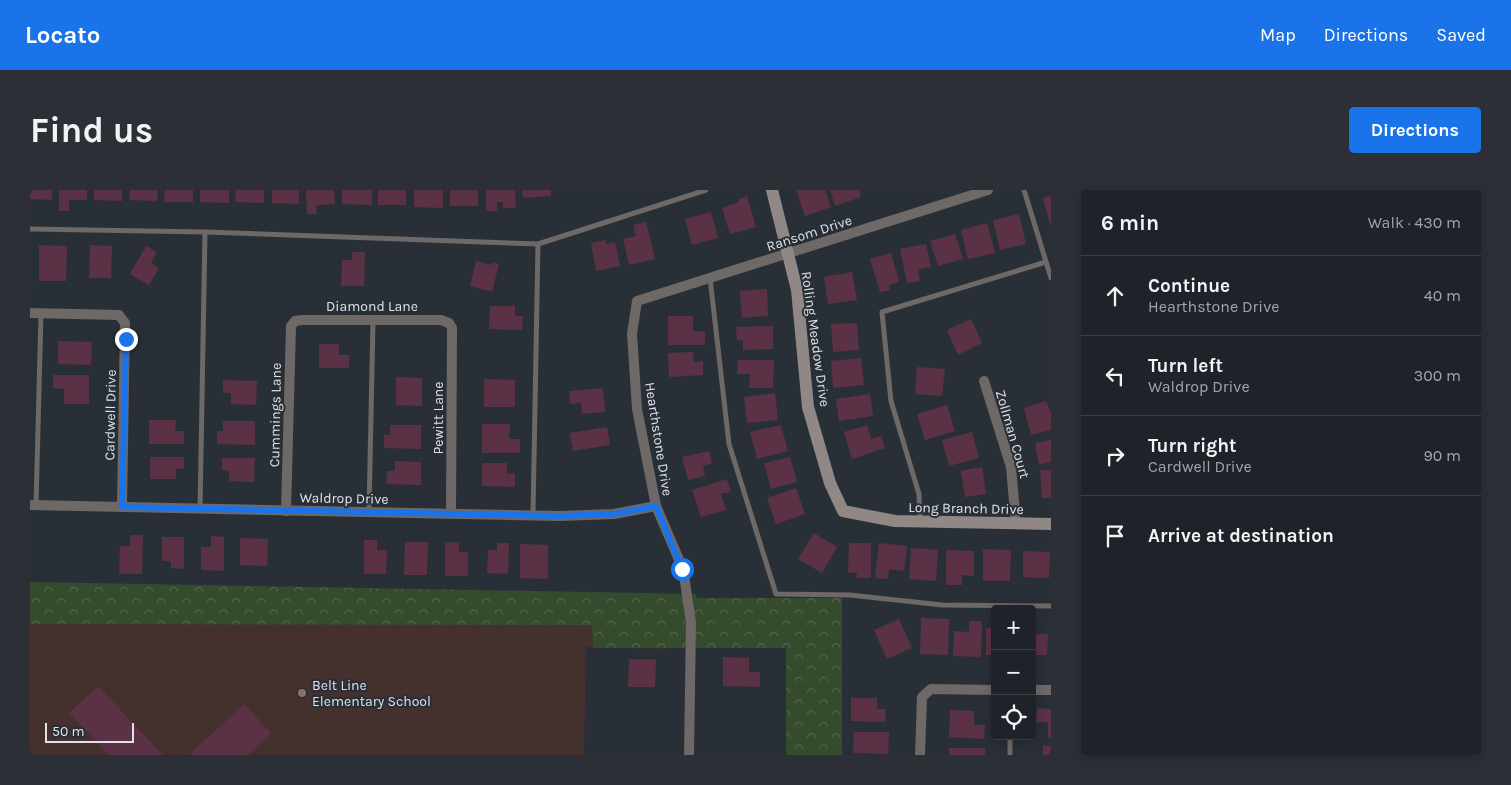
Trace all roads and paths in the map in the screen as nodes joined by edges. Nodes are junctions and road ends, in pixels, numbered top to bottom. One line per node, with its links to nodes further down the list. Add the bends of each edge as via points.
1 (706, 190): 7 (lane)
2 (772, 190): 8 (street, Rolling Meadow Drive)
3 (988, 190): 8 (street, Ransom Drive)
4 (1024, 190): 9 (lane)
5 (30, 230): 6 (lane)
6 (205, 232): 7 (lane); 22 (lane)
7 (538, 244): 26 (lane)
8 (788, 254): 10 (street, Ransom Drive); 27 (street, Rolling Meadow Drive, via 797,290 808,407 830,483 843,511)
9 (1046, 262): 11 (lane); 28 (lane, via 882,312 891,401 919,494)
10 (710, 278): 12 (street, Ransom Drive); 31 (lane, via 729,444 776,594 850,595 942,605)
11 (1051, 278)
12 (637, 301): 20 (street, Hearthstone Drive, via 632,334 637,409)
13 (30, 313): 14 (street)
14 (41, 313): 19 (lane); 21 (street, Cardwell Drive, via 119,315 125,323)
15 (373, 320): 16 (street, Diamond Lane); 17 (street, Diamond Lane, via 441,320); 24 (lane)
16 (295, 321): 23 (street, Cummings Lane, via 291,326)
17 (449, 323): 25 (street, Pewitt Lane, via 452,328)
18 (984, 382): 29 (street, Zollman Court, via 1011,467)
19 (33, 505): 21 (street, Waldrop Drive)
20 (656, 506): 26 (street, Waldrop Drive, via 614,514); 36 (street, Hearthstone Drive, via 682,569 691,622)
21 (122, 507): 22 (street, Waldrop Drive)
22 (200, 509): 23 (street, Waldrop Drive)
23 (286, 511): 24 (street, Waldrop Drive)
24 (369, 512): 25 (street, Waldrop Drive)
25 (451, 514): 26 (street, Waldrop Drive)
26 (533, 516)
27 (881, 517): 28 (street, Long Branch Drive)
28 (920, 522): 29 (street, Long Branch Drive)
29 (1016, 524): 30 (street, Long Branch Drive)
30 (1051, 524)
31 (1051, 606)
32 (991, 690): 37 (street, via 931,689 922,697)
33 (1036, 690): 34 (street)
34 (1051, 690)
35 (1010, 740): 38 (lane)
36 (689, 755)
37 (920, 755)
38 (1010, 755)

